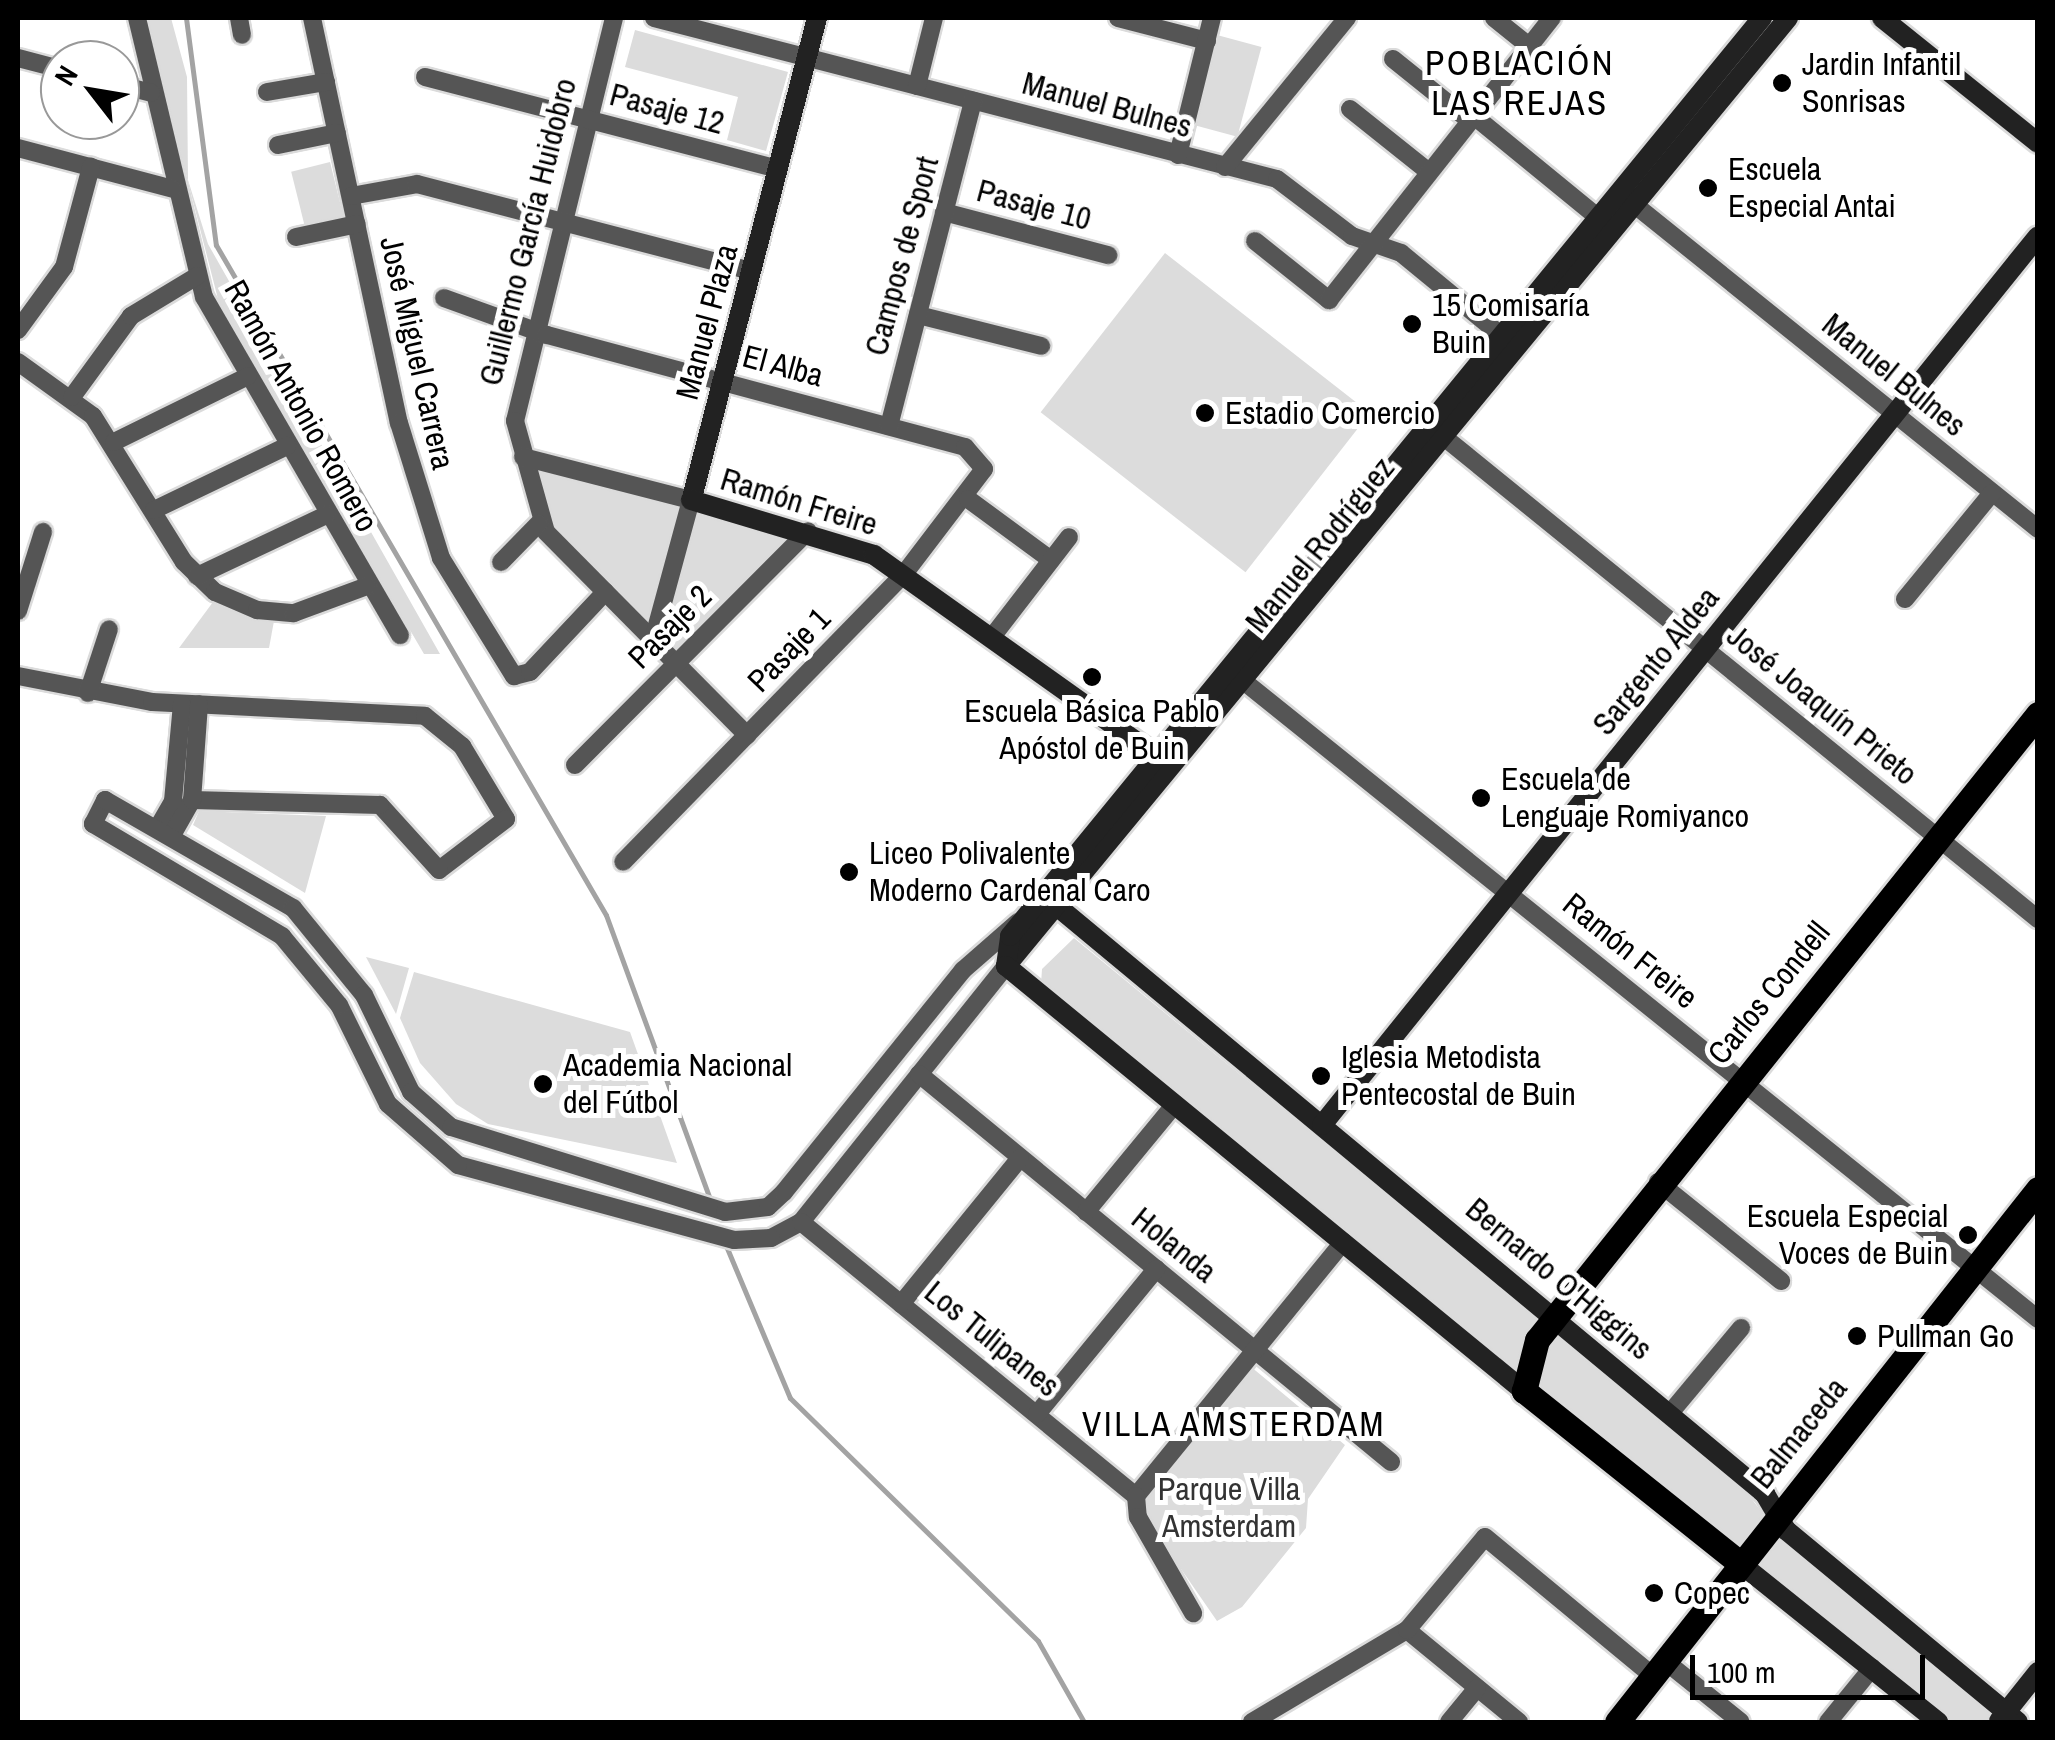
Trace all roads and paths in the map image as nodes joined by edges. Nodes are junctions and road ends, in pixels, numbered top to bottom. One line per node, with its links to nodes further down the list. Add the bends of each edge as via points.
1 (137, 18): 25 (street, Ramón Antonio Romero)
2 (312, 18): 21 (street, José Miguel Carrera)
3 (614, 18): 28 (street, Guillermo García Huidobro)
4 (654, 18): 15 (street, Manuel Bulnes)
5 (817, 18): 18 (main road, Manuel Plaza)
6 (934, 18): 22 (street)
7 (1118, 18): 16 (street)
8 (1212, 18): 16 (street)
9 (1347, 18): 35 (street)
10 (1494, 18): 17 (street)
11 (1552, 18): 17 (street)
12 (1762, 18): 41 (main road, Manuel Rodríguez)
13 (1788, 18): 41 (main road, Manuel Rodríguez)
14 (1882, 18): 31 (main road)
15 (698, 23): 18 (street, Manuel Bulnes)
16 (1206, 41): 34 (street)
17 (1529, 46): 29 (street)
18 (807, 58): 22 (street, Manuel Bulnes); 37 (main road, Manuel Plaza)
19 (1393, 59): 29 (street)
20 (425, 77): 28 (street, Pasaje 12)
21 (326, 82): 24 (street); 30 (street, José Miguel Carrera)
22 (917, 86): 26 (street, Manuel Bulnes)
23 (140, 90): 25 (street)
24 (267, 92)
25 (150, 93): 39 (street, Ramón Antonio Romero)
26 (974, 101): 34 (street, Manuel Bulnes); 42 (street, Campos de Sport)
27 (1350, 109): 38 (street)
28 (588, 119): 37 (street, Pasaje 12); 43 (street, Guillermo García Huidobro)
29 (1472, 119): 38 (street); 45 (street)
30 (337, 134): 32 (street); 40 (street, José Miguel Carrera)
31 (2038, 144)
32 (278, 145)
33 (18, 148): 36 (street)
34 (1178, 154): 35 (street, Manuel Bulnes)
35 (1225, 167): 49 (street, Manuel Bulnes, via 1282,181)
36 (91, 168): 39 (street); 56 (street, via 64,267)
37 (778, 168): 51 (main road, Manuel Plaza)
38 (1430, 172): 49 (street)
39 (173, 189): 52 (street, Ramón Antonio Romero)
40 (351, 196): 43 (street, via 417,184); 44 (street, José Miguel Carrera)
41 (1627, 199): 45 (main road, Manuel Rodríguez); 63 (street, Manuel Bulnes)
42 (944, 212): 50 (street, Pasaje 10); 54 (street, Campos de Sport)
43 (561, 222): 51 (street); 55 (street, Guillermo García Huidobro)
44 (357, 224): 47 (street); 86 (street, José Miguel Carrera, via 432,535 518,676)
45 (1607, 224): 57 (main road, Manuel Rodríguez); 65 (main road, Manuel Rodríguez)
46 (2038, 236): 63 (main road, Sargento Aldea)
47 (296, 237)
48 (1255, 241): 49 (street, via 1329,300)
49 (1374, 242): 57 (street, Manuel Bulnes)
50 (1108, 255)
51 (751, 271): 61 (main road, Manuel Plaza)
52 (197, 276): 60 (street, Ramón Antonio Romero); 62 (street, via 142,305)
53 (444, 298): 55 (street, El Alba)
54 (918, 315): 58 (street); 64 (street, Campos de Sport)
55 (534, 326): 61 (street, El Alba); 68 (street, Guillermo García Huidobro, via 513,409)
56 (18, 330)
57 (1502, 336): 65 (main road, Manuel Rodríguez)
58 (1041, 346)
59 (18, 362): 62 (street)
60 (248, 376): 66 (street); 67 (street, Ramón Antonio Romero)
61 (723, 380): 64 (street, El Alba); 72 (main road, Manuel Plaza)
62 (72, 397): 66 (street)
63 (1894, 414): 70 (street, Manuel Bulnes); 93 (main road, Sargento Aldea)
64 (889, 426): 69 (street, El Alba, via 965,447)
65 (1437, 432): 93 (street, José Joaquín Prieto); 96 (main road, Manuel Rodríguez)
66 (114, 442): 74 (street)
67 (287, 446): 74 (street); 75 (street, Ramón Antonio Romero)
68 (523, 456): 72 (street, Ramón Freire); 76 (street, Guillermo García Huidobro)
69 (984, 468): 71 (street, Pasaje 1)
70 (1992, 493): 77 (street, Manuel Bulnes); 87 (street)
71 (968, 499): 81 (street); 83 (street, Pasaje 1)
72 (691, 500): 78 (main road, Ramón Freire); 92 (street, Manuel Plaza)
73 (2038, 503): 77 (street)
74 (154, 510): 84 (street)
75 (326, 515): 84 (street); 85 (street, Ramón Antonio Romero)
76 (538, 523): 82 (street); 86 (street)
77 (2031, 524)
78 (808, 531): 83 (main road, Ramón Freire); 94 (street, Pasaje 2)
79 (42, 532): 88 (street)
80 (1069, 537): 81 (street)
81 (1051, 560): 91 (street)
82 (501, 562)
83 (904, 574): 91 (main road, Ramón Freire); 100 (street, Pasaje 1)
84 (197, 576): 85 (street, via 228,600 272,613 308,611)
85 (368, 586): 90 (street, Ramón Antonio Romero)
86 (605, 592): 92 (street)
87 (1905, 600)
88 (18, 611)
89 (109, 629): 97 (street)
90 (400, 635)
91 (992, 637): 101 (main road, Ramón Freire)
92 (653, 640): 94 (street)
93 (1705, 649): 105 (street, José Joaquín Prieto); 108 (main road, Sargento Aldea)
94 (676, 664): 100 (street); 102 (street, Pasaje 2)
95 (18, 676): 97 (street)
96 (1238, 677): 101 (main road, Manuel Rodríguez); 108 (street, Ramón Freire)
97 (88, 692): 98 (street)
98 (190, 704): 103 (street); 103 (street, via 425,716 462,746 506,819 439,870 380,805); 104 (street)
99 (2038, 714): 105 (main road, Carlos Condell)
100 (747, 736): 106 (street, Pasaje 1)
101 (1167, 764): 109 (main road, Manuel Rodríguez)
102 (575, 765)
103 (192, 800): 104 (street)
104 (164, 833): 107 (street); 110 (street, via 105,800 92,824)
105 (1937, 837): 112 (street, José Joaquín Prieto); 117 (main road, Carlos Condell)
106 (623, 862)
107 (249, 881): 110 (street); 114 (street, via 323,936)
108 (1509, 892): 117 (street, Ramón Freire); 119 (main road, Sargento Aldea)
109 (1054, 903): 111 (main road, Manuel Rodríguez); 113 (main road, Manuel Rodríguez); 119 (main road, Bernardo O'Higgins)
110 (234, 904): 115 (street, via 312,966)
111 (1027, 916): 113 (main road, Manuel Rodríguez, via 1003,949); 121 (street, via 970,962 784,1192 752,1212 704,1208)
112 (2038, 919)
113 (1006, 966): 116 (street, Manuel Rodríguez); 118 (main road)
114 (377, 1019): 115 (street); 121 (street, via 426,1108 475,1140)
115 (352, 1030): 124 (street, via 388,1104 433,1149)
116 (919, 1074): 120 (street, Holanda); 126 (street, Manuel Rodríguez)
117 (1741, 1079): 122 (main road, Carlos Condell); 128 (street, Ramón Freire)
118 (1175, 1104): 125 (street); 127 (main road)
119 (1322, 1124): 132 (main road, Bernardo O'Higgins)
120 (1020, 1158): 125 (street, Holanda); 131 (street)
121 (559, 1165): 124 (street)
122 (1658, 1182): 130 (street); 132 (main road, Carlos Condell)
123 (2038, 1188): 128 (main road, Balmaceda)
124 (552, 1195): 126 (street, via 734,1240 771,1238)
125 (1086, 1212): 129 (street, Holanda)
126 (801, 1222): 131 (street, Los Tulipanes)
127 (1342, 1242): 135 (street); 136 (main road)
128 (1974, 1268): 133 (street, Ramón Freire); 141 (main road, Balmaceda)
129 (1156, 1269): 135 (street, Holanda); 137 (street)
130 (1782, 1281)
131 (901, 1304): 137 (street, Los Tulipanes)
132 (1551, 1313): 136 (main road, Carlos Condell); 138 (main road, Bernardo O'Higgins)
133 (2038, 1319)
134 (1741, 1328): 138 (street)
135 (1254, 1350): 139 (street, Holanda); 140 (street)
136 (1524, 1390): 142 (main road)
137 (1037, 1414): 140 (street, Los Tulipanes)
138 (1670, 1414): 141 (main road, Bernardo O'Higgins)
139 (1391, 1462)
140 (1136, 1496): 143 (street, via 1138,1517)
141 (1776, 1514): 142 (main road, Balmaceda); 149 (main road, Bernardo O'Higgins)
142 (1741, 1564): 145 (main road, Balmaceda); 146 (main road)
143 (1193, 1613)
144 (1407, 1630): 145 (street, via 1485,1537); 148 (street); 150 (street)
145 (1659, 1668): 153 (main road, Balmaceda); 154 (street)
146 (1872, 1668): 155 (street); 156 (main road)
147 (2038, 1672): 149 (main road)
148 (1476, 1688): 151 (street); 152 (street)
149 (2007, 1719)
150 (1252, 1722)
151 (1449, 1722)
152 (1518, 1722)
153 (1617, 1722)
154 (1741, 1722)
155 (1828, 1722)
156 (1938, 1722)

